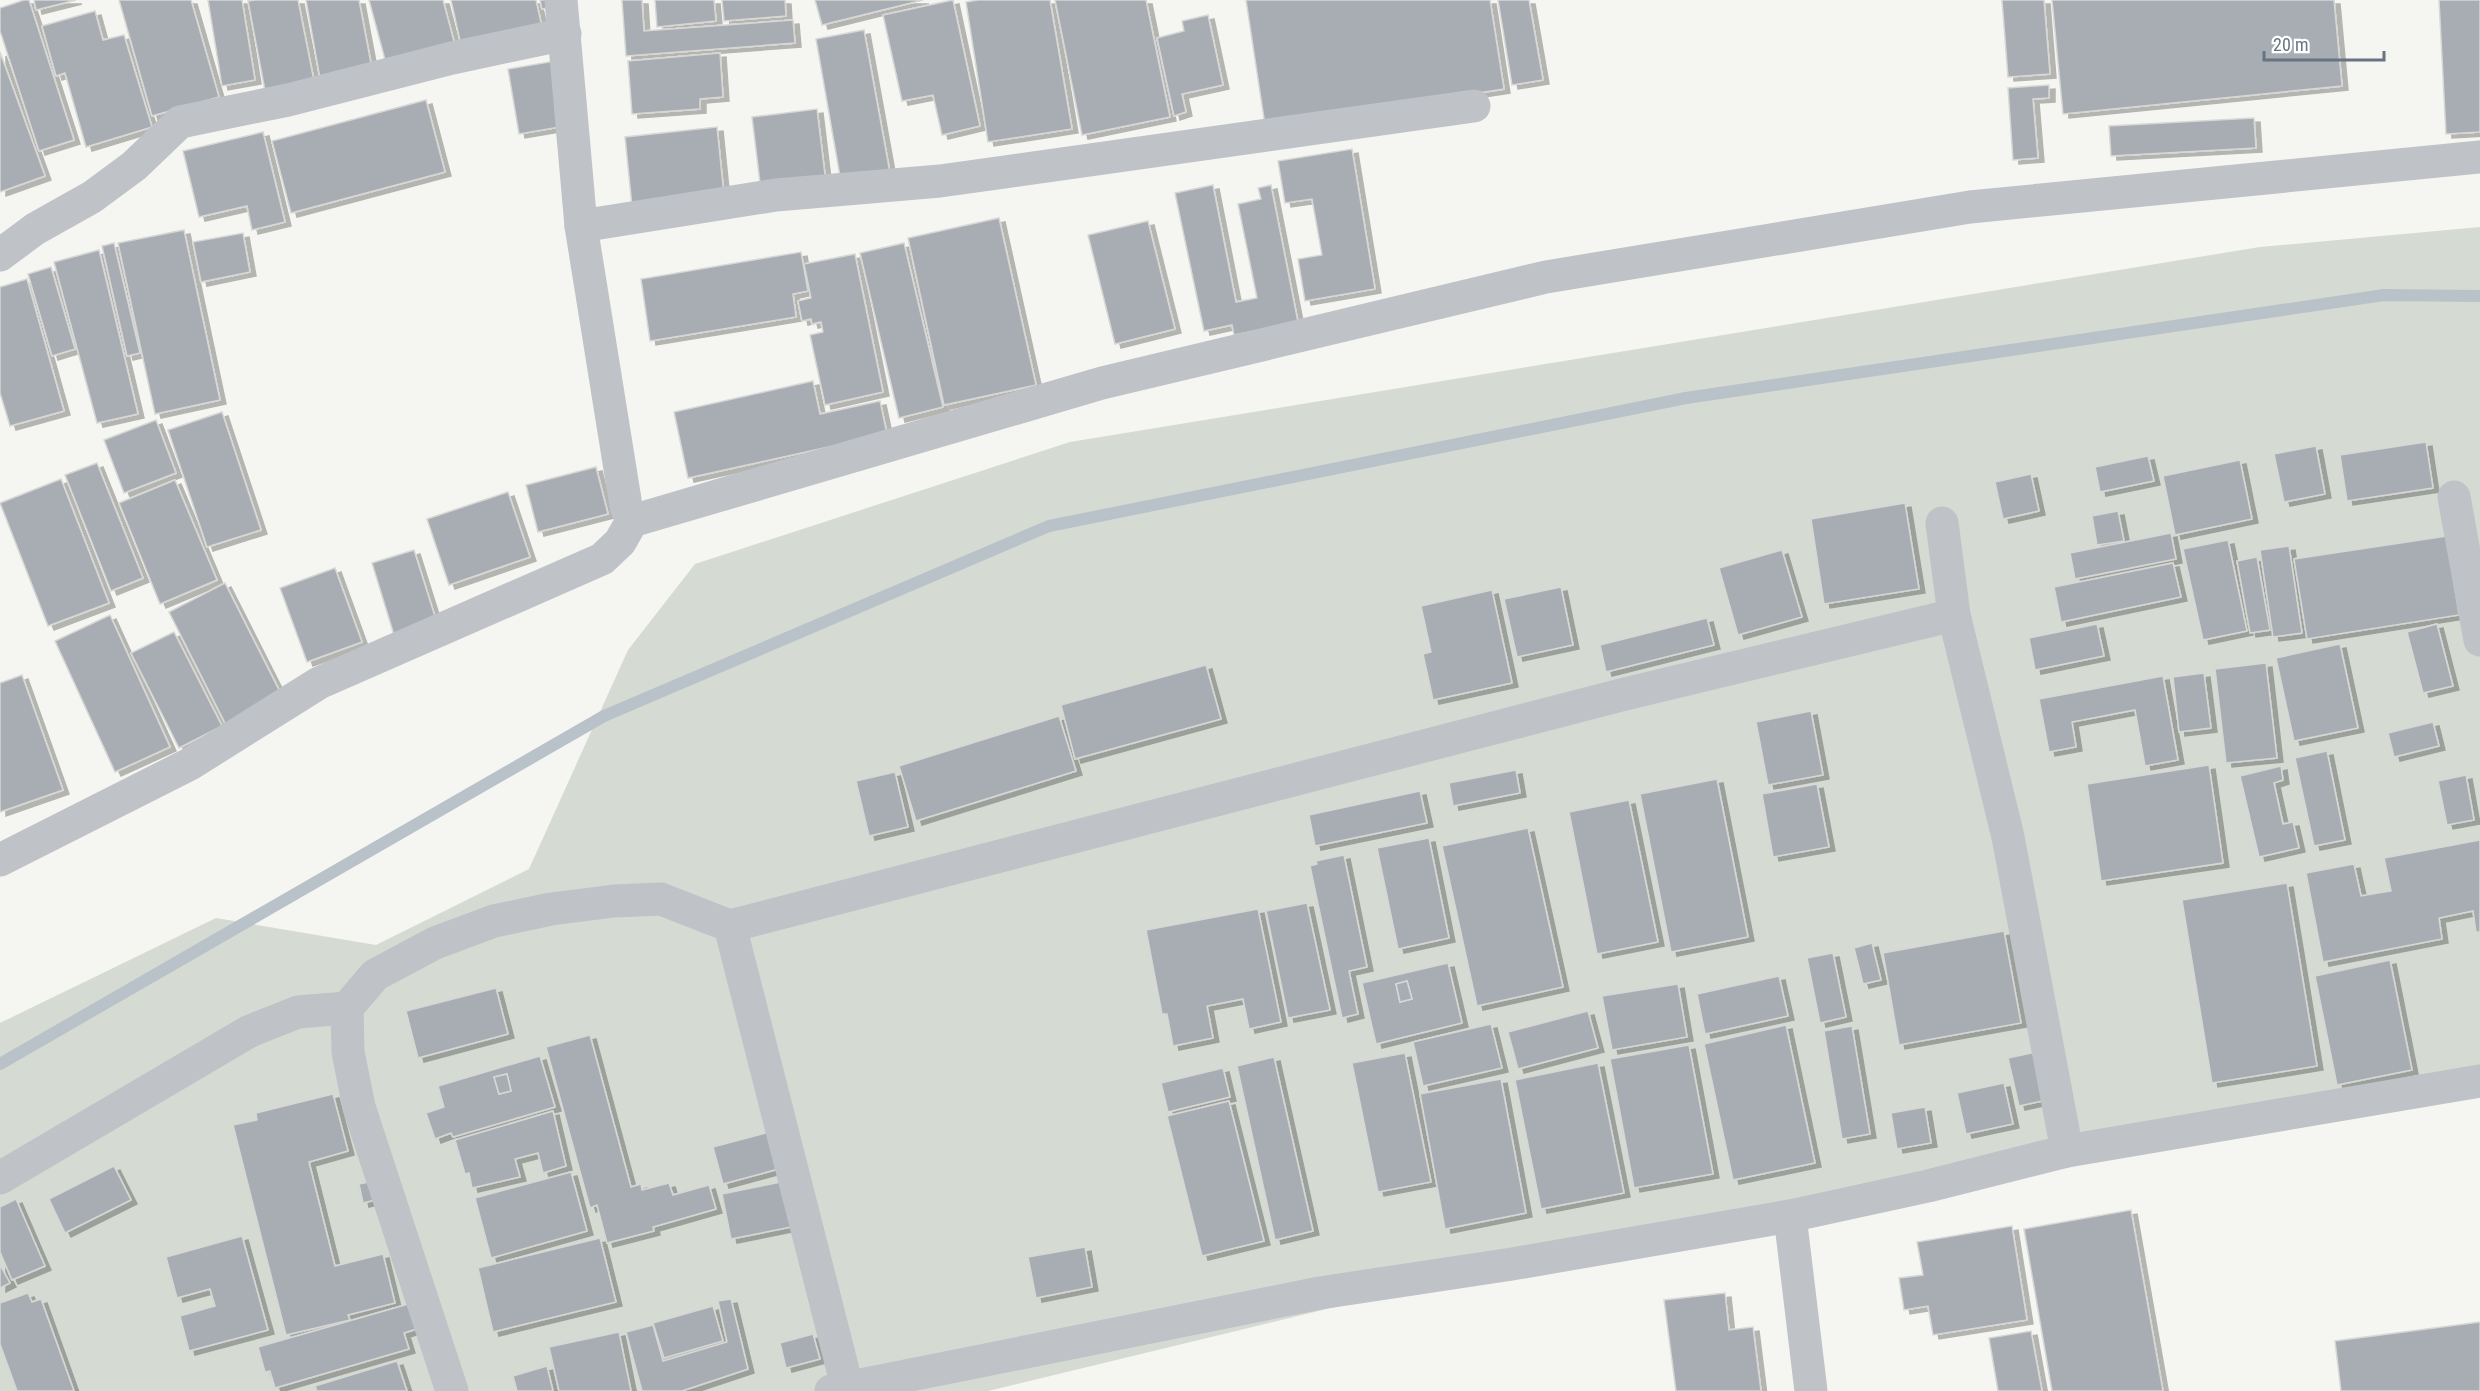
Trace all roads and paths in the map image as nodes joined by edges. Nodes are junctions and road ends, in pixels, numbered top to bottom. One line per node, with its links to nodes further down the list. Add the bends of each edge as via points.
1 (561, 0): 2 (street)
2 (565, 34): 5 (street); 6 (street, via 180,122 134,166)
3 (1474, 106): 5 (street, via 940,181 776,195)
4 (2480, 157): 8 (street, via 1970,207 1546,278 1102,383)
5 (581, 226): 8 (street, via 626,506)
6 (0, 255)
7 (2454, 497): 11 (street)
8 (632, 521): 12 (street, via 620,542 602,559 319,683 190,764)
9 (1942, 524): 10 (street)
10 (1954, 615): 13 (street, via 1609,698); 16 (street, via 2008,837)
11 (2480, 640)
12 (0, 860)
13 (730, 926): 14 (street, via 662,899 603,902 517,916 435,943 375,975); 19 (street)
14 (347, 1008): 17 (street, via 298,1012 250,1030); 20 (street, via 348,1052 359,1107)
15 (2480, 1081): 16 (street)
16 (2067, 1151): 18 (street)
17 (0, 1178)
18 (1790, 1216): 19 (street, via 1320,1293); 21 (street)
19 (839, 1389)
20 (452, 1391)
21 (1811, 1391)

